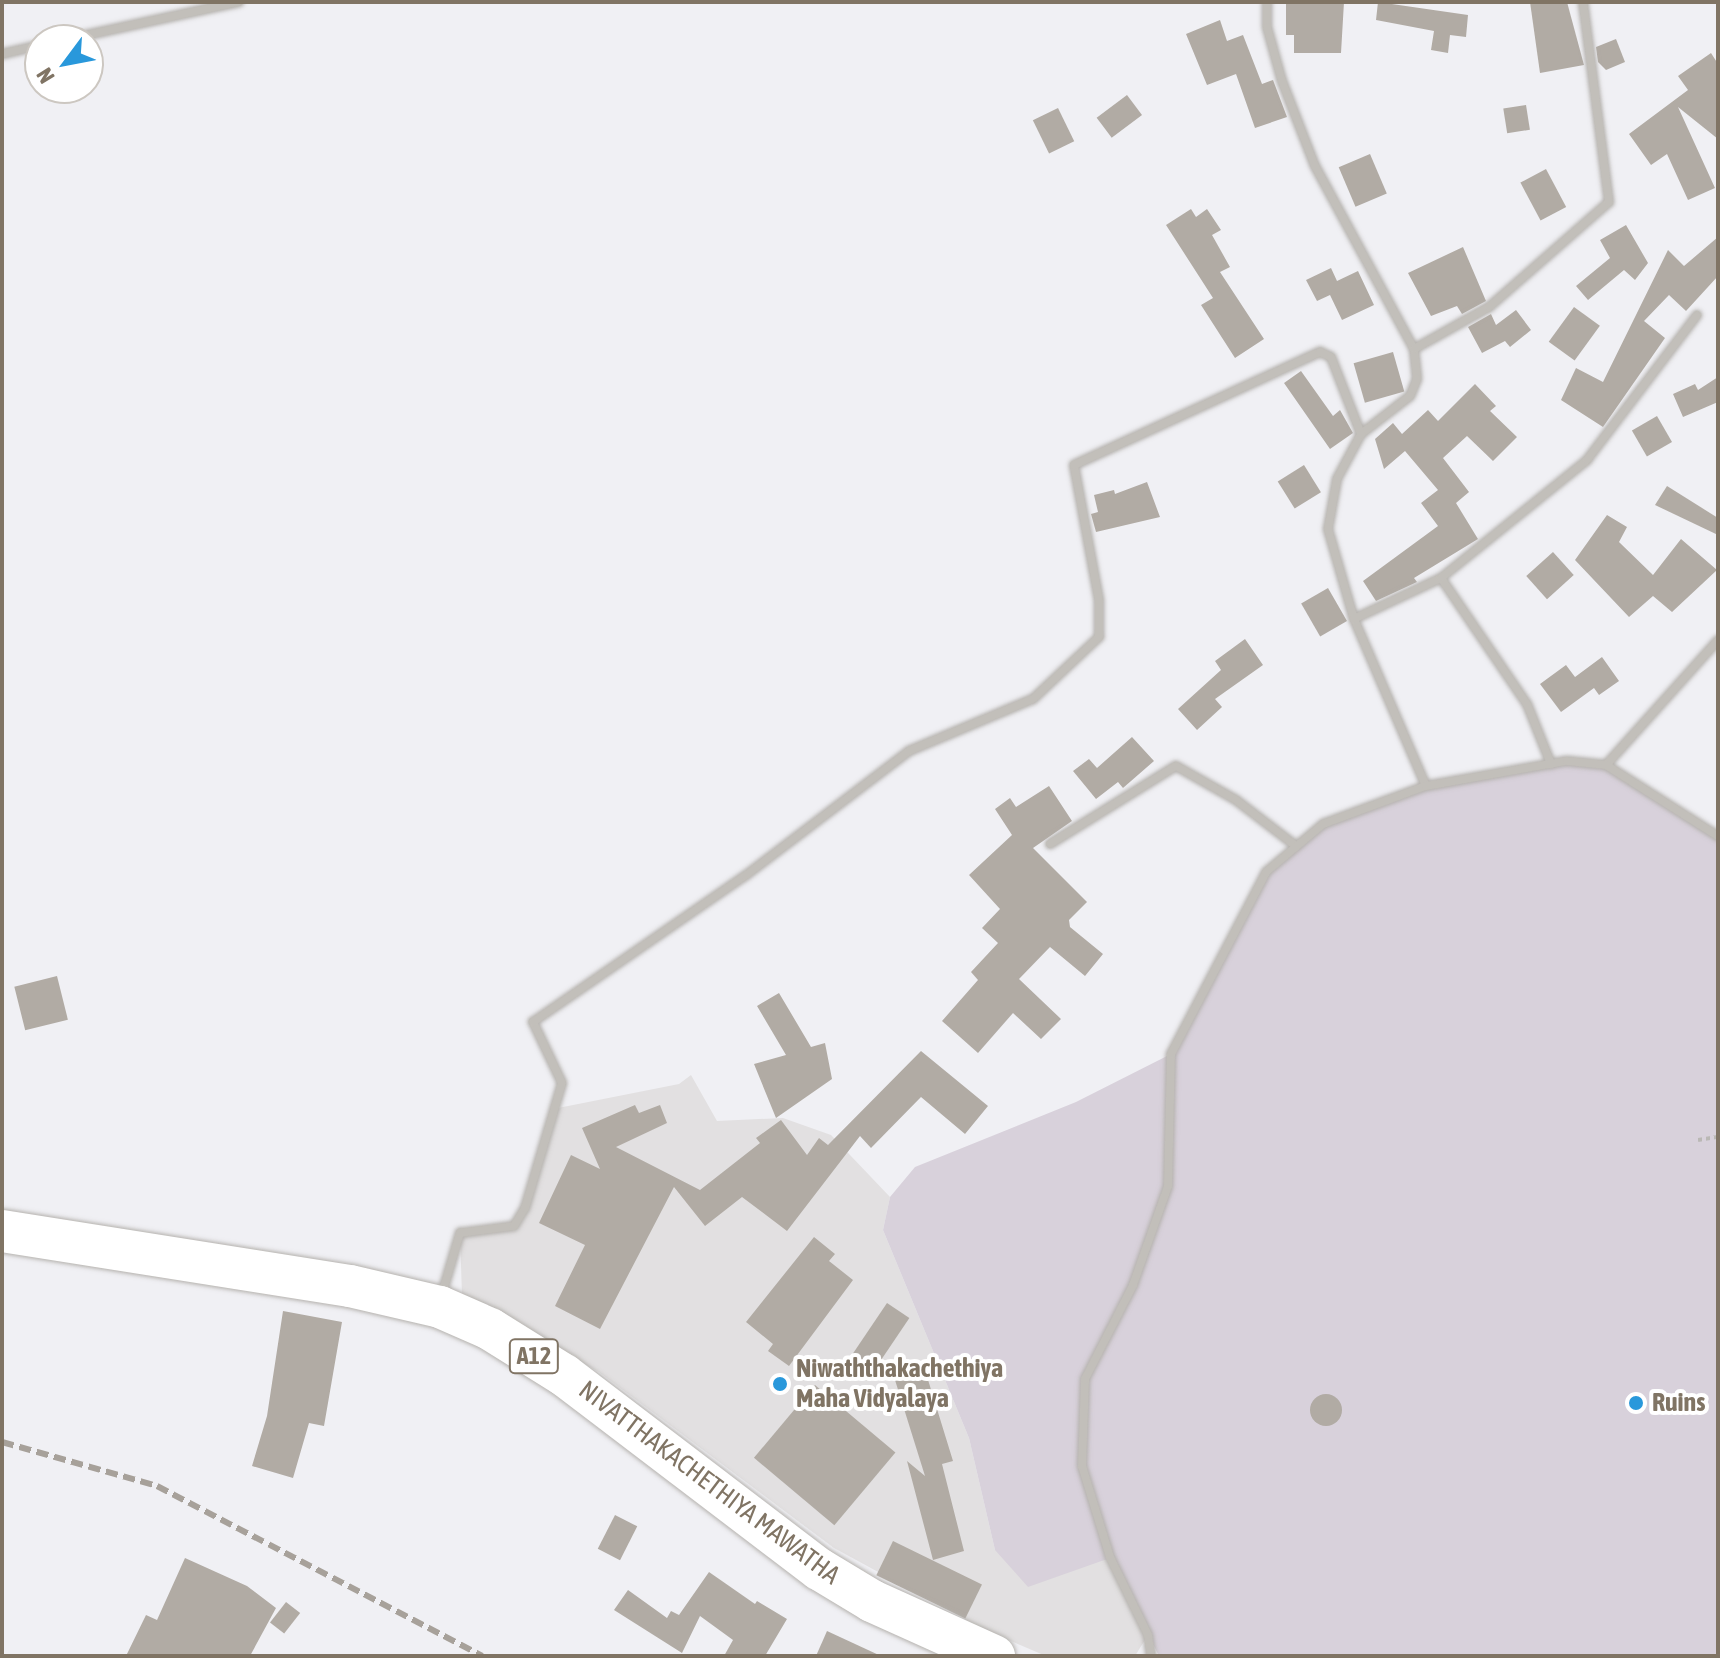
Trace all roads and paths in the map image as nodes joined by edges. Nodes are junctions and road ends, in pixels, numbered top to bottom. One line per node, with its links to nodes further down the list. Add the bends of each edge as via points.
1 (239, 2): 4 (street)
2 (1267, 2): 8 (street, via 1267,27 1282,81 1315,166)
3 (1583, 2): 8 (street, via 1609,202 1489,307)
4 (104, 31)
5 (24, 49): 6 (street)
6 (2, 54)
7 (1697, 315): 10 (street, via 1587,460)
8 (1414, 349): 9 (street, via 1417,379 1410,396)
9 (1361, 434): 11 (street, via 1337,479 1328,529); 22 (street, via 1331,357 1320,352 1074,465 1099,600 1099,637 1033,699 909,751 745,876 533,1022 562,1083 558,1108 525,1208 514,1226 460,1233)
10 (1441, 578): 11 (street); 13 (street, via 1527,704)
11 (1354, 619): 15 (street)
12 (1718, 640): 14 (street)
13 (1551, 764): 14 (street); 15 (street)
14 (1606, 765): 16 (street)
15 (1426, 786): 18 (street, via 1323,824)
16 (1718, 836)
17 (1050, 844): 18 (street, via 1176,766 1236,800)
18 (1296, 846): 24 (street, via 1266,872 1171,1054 1168,1186 1133,1285 1085,1379 1082,1466 1110,1557 1148,1635)
19 (1718, 1137): 20 (path)
20 (1698, 1140)
21 (2, 1231): 22 (highway, NIVATTHAKACHETHIYA MAWATHA / A12, via 350,1286)
22 (440, 1307): 23 (highway, NIVATTHAKACHETHIYA MAWATHA / A12, via 490,1329 564,1375 819,1569 872,1601)
23 (994, 1656)
24 (1151, 1656)

